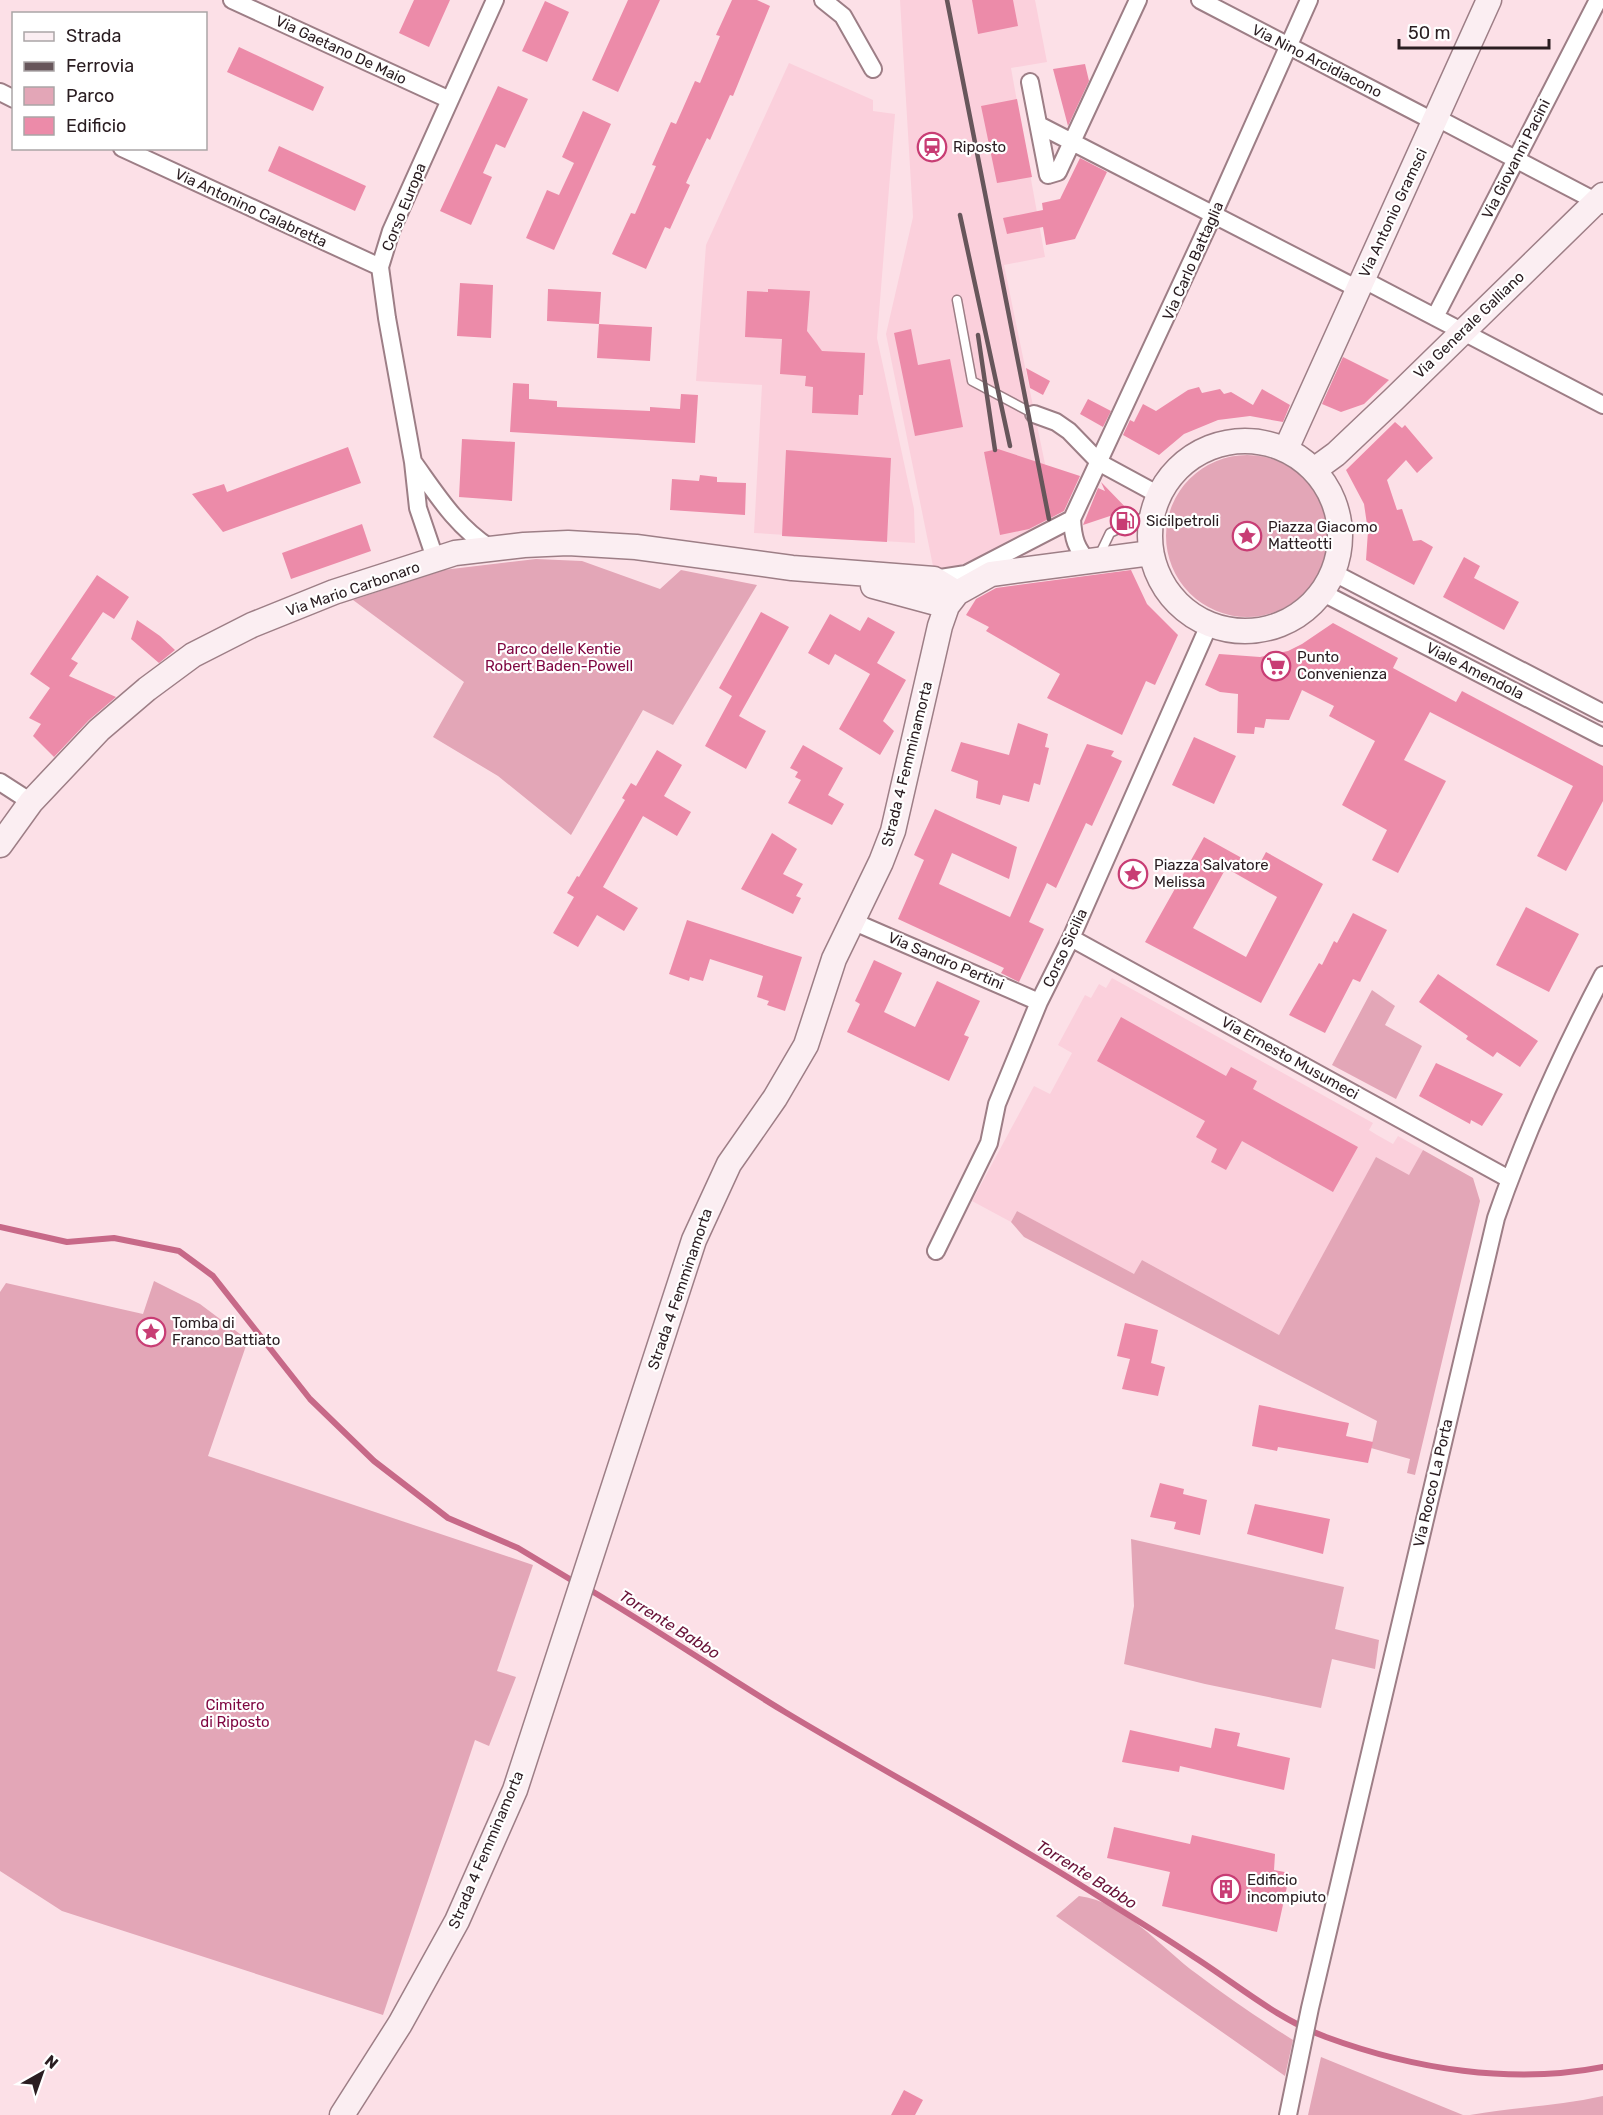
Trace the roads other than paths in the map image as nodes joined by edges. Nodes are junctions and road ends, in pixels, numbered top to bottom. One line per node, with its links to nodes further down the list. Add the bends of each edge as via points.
1 (232, 0): 12 (street, Via Gaetano De Maio)
2 (495, 0): 12 (street, Corso Europa)
3 (823, 0): 10 (street, via 843,16)
4 (1138, 0): 15 (street)
5 (1200, 0): 9 (street, Via Nino Arcidiacono)
6 (1309, 0): 9 (street, Via Carlo Battaglia)
7 (1489, 0): 13 (street, Via Antonio Gramsci)
8 (1598, 0): 17 (street, Via Giovanni Pacini)
9 (1287, 45): 13 (street, Via Nino Arcidiacono); 19 (street, Via Carlo Battaglia)
10 (873, 69)
11 (1030, 82): 14 (street)
12 (450, 100): 20 (street, Corso Europa, via 391,231)
13 (1436, 120): 17 (street, Via Nino Arcidiacono); 21 (street, Via Antonio Gramsci)
14 (1039, 125): 15 (street); 15 (street, via 1048,175 1058,172)
15 (1074, 141): 19 (street)
16 (126, 150): 20 (street, Via Antonino Calabretta)
17 (1516, 159): 18 (street, Via Nino Arcidiacono); 23 (street, Via Giovanni Pacini)
18 (1601, 200): 24 (street, Via Generale Galliano)
19 (1214, 213): 21 (street); 29 (street, Via Carlo Battaglia)
20 (380, 267): 28 (street, Corso Europa)
21 (1360, 284): 23 (street); 27 (street, Via Antonio Gramsci)
22 (957, 300): 26 (lane, via 972,381)
23 (1435, 317): 24 (street)
24 (1461, 331): 25 (street); 30 (street, Via Generale Galliano, via 1336,454)
25 (1603, 405)
26 (1034, 414): 29 (street, via 1069,431)
27 (1286, 449): 30 (street); 31 (street, via 1262,442 1237,441 1213,446 1190,457)
28 (413, 462): 33 (street, via 448,512 469,534); 35 (street, Corso Europa, via 418,508)
29 (1100, 463): 31 (street); 32 (street, Via Carlo Battaglia)
30 (1314, 470): 38 (street, via 1331,492 1340,519 1341,546)
31 (1150, 497): 34 (street); 36 (lane, via 1110,534)
32 (1072, 519): 36 (street, via 1079,552); 39 (street)
33 (490, 548): 35 (street, Via Mario Carbonaro); 37 (street, Via Mario Carbonaro, via 568,543 636,547)
34 (1140, 555): 36 (street); 40 (street)
35 (436, 561): 44 (street, Via Mario Carbonaro, via 334,592 252,625 193,655 99,730)
36 (1093, 562): 39 (street, via 991,574)
37 (792, 568): 39 (street, via 903,593); 39 (street, via 934,579)
38 (1328, 583): 40 (street, via 1300,615 1272,628); 41 (street, Viale Amendola, via 1358,586); 42 (street, Viale Amendola, via 1347,605)
39 (956, 591): 46 (street, Strada 4 Femminamorta, via 940,626 893,831)
40 (1204, 635): 47 (street, Corso Sicilia)
41 (1603, 712)
42 (1603, 737)
43 (0, 782): 44 (street)
44 (31, 802): 45 (street, Via Mario Carbonaro)
45 (0, 845)
46 (852, 921): 49 (street, Via Sandro Pertini); 52 (street, Strada 4 Femminamorta, via 834,959 806,1045 729,1164 694,1240 514,1790 476,1881 400,2024)
47 (1071, 938): 49 (street, Corso Sicilia); 50 (street, Via Ernesto Musumeci)
48 (1603, 975): 50 (street, Via Rocco La Porta, via 1571,1037)
49 (1039, 1002): 51 (street, Corso Sicilia, via 997,1104 989,1143)
50 (1509, 1179): 53 (street, Via Rocco La Porta, via 1493,1229)
51 (936, 1251)
52 (342, 2115)
53 (1288, 2115)

